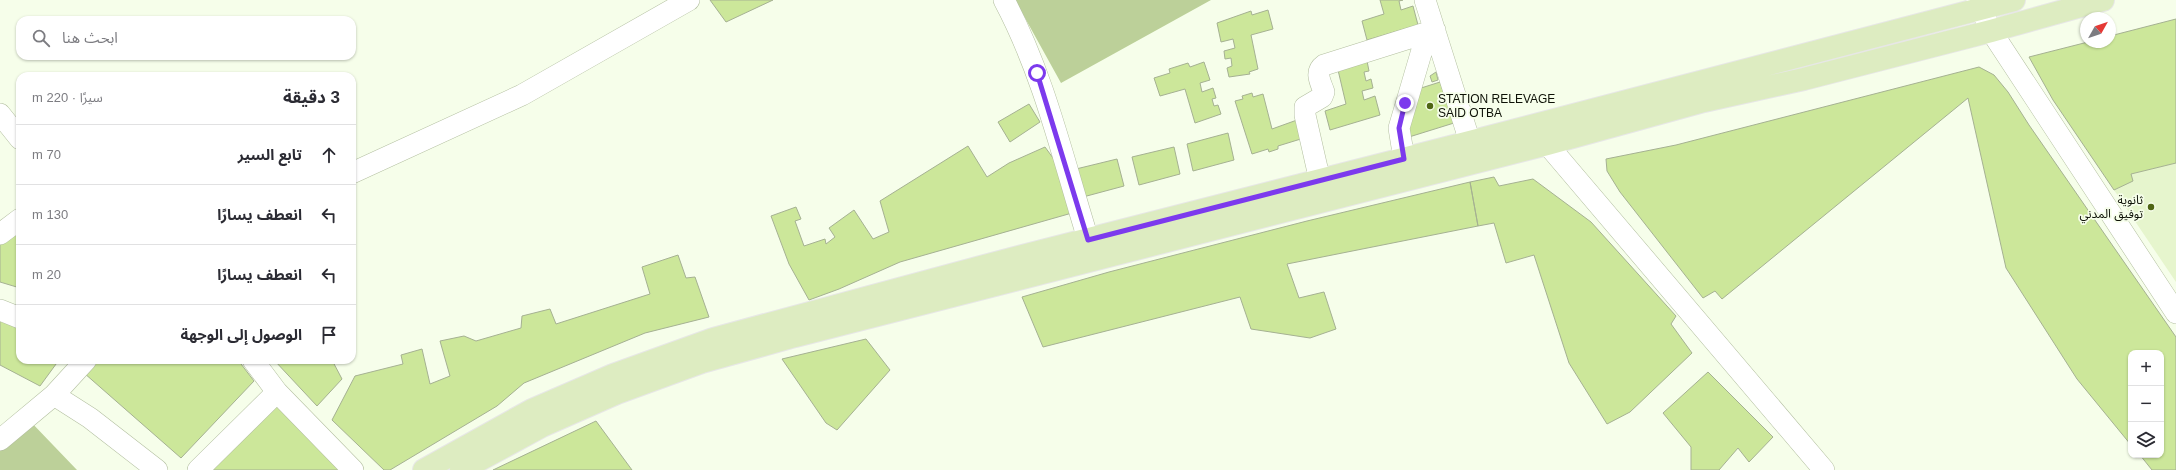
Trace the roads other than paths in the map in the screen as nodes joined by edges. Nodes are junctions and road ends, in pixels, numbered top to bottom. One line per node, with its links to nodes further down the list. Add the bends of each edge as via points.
1 (689, 0): 14 (street, via 522,95)
2 (1004, 0): 18 (street, via 1037,73)
3 (1425, 0): 7 (street)
4 (2014, 0): 6 (main road)
5 (2103, 0): 8 (main road)
6 (1979, 4): 8 (street); 11 (main road)
7 (1431, 31): 11 (street); 13 (street, via 1399,128); 15 (street, via 1319,68 1324,92 1322,97 1305,107 1305,115)
8 (1991, 31): 12 (main road, via 1804,79 1704,101); 20 (street)
9 (0, 114): 10 (street)
10 (16, 134)
11 (1470, 142): 13 (main road)
12 (1548, 144): 31 (main road, via 1028,275 702,362 542,426); 32 (street)
13 (1404, 159): 15 (main road)
14 (356, 171)
15 (1320, 180): 18 (main road)
16 (16, 222): 17 (street)
17 (0, 234)
18 (1088, 240): 30 (main road, via 804,314 678,351 612,375 532,410)
19 (0, 310): 21 (street)
20 (2176, 313)
21 (16, 316)
22 (82, 364): 25 (street)
23 (256, 364): 24 (street)
24 (277, 392): 28 (street); 29 (street)
25 (54, 394): 26 (street); 27 (street, via 90,418)
26 (0, 440)
27 (157, 470)
28 (198, 470)
29 (353, 470)
30 (424, 470)
31 (461, 470)
32 (1824, 470)

